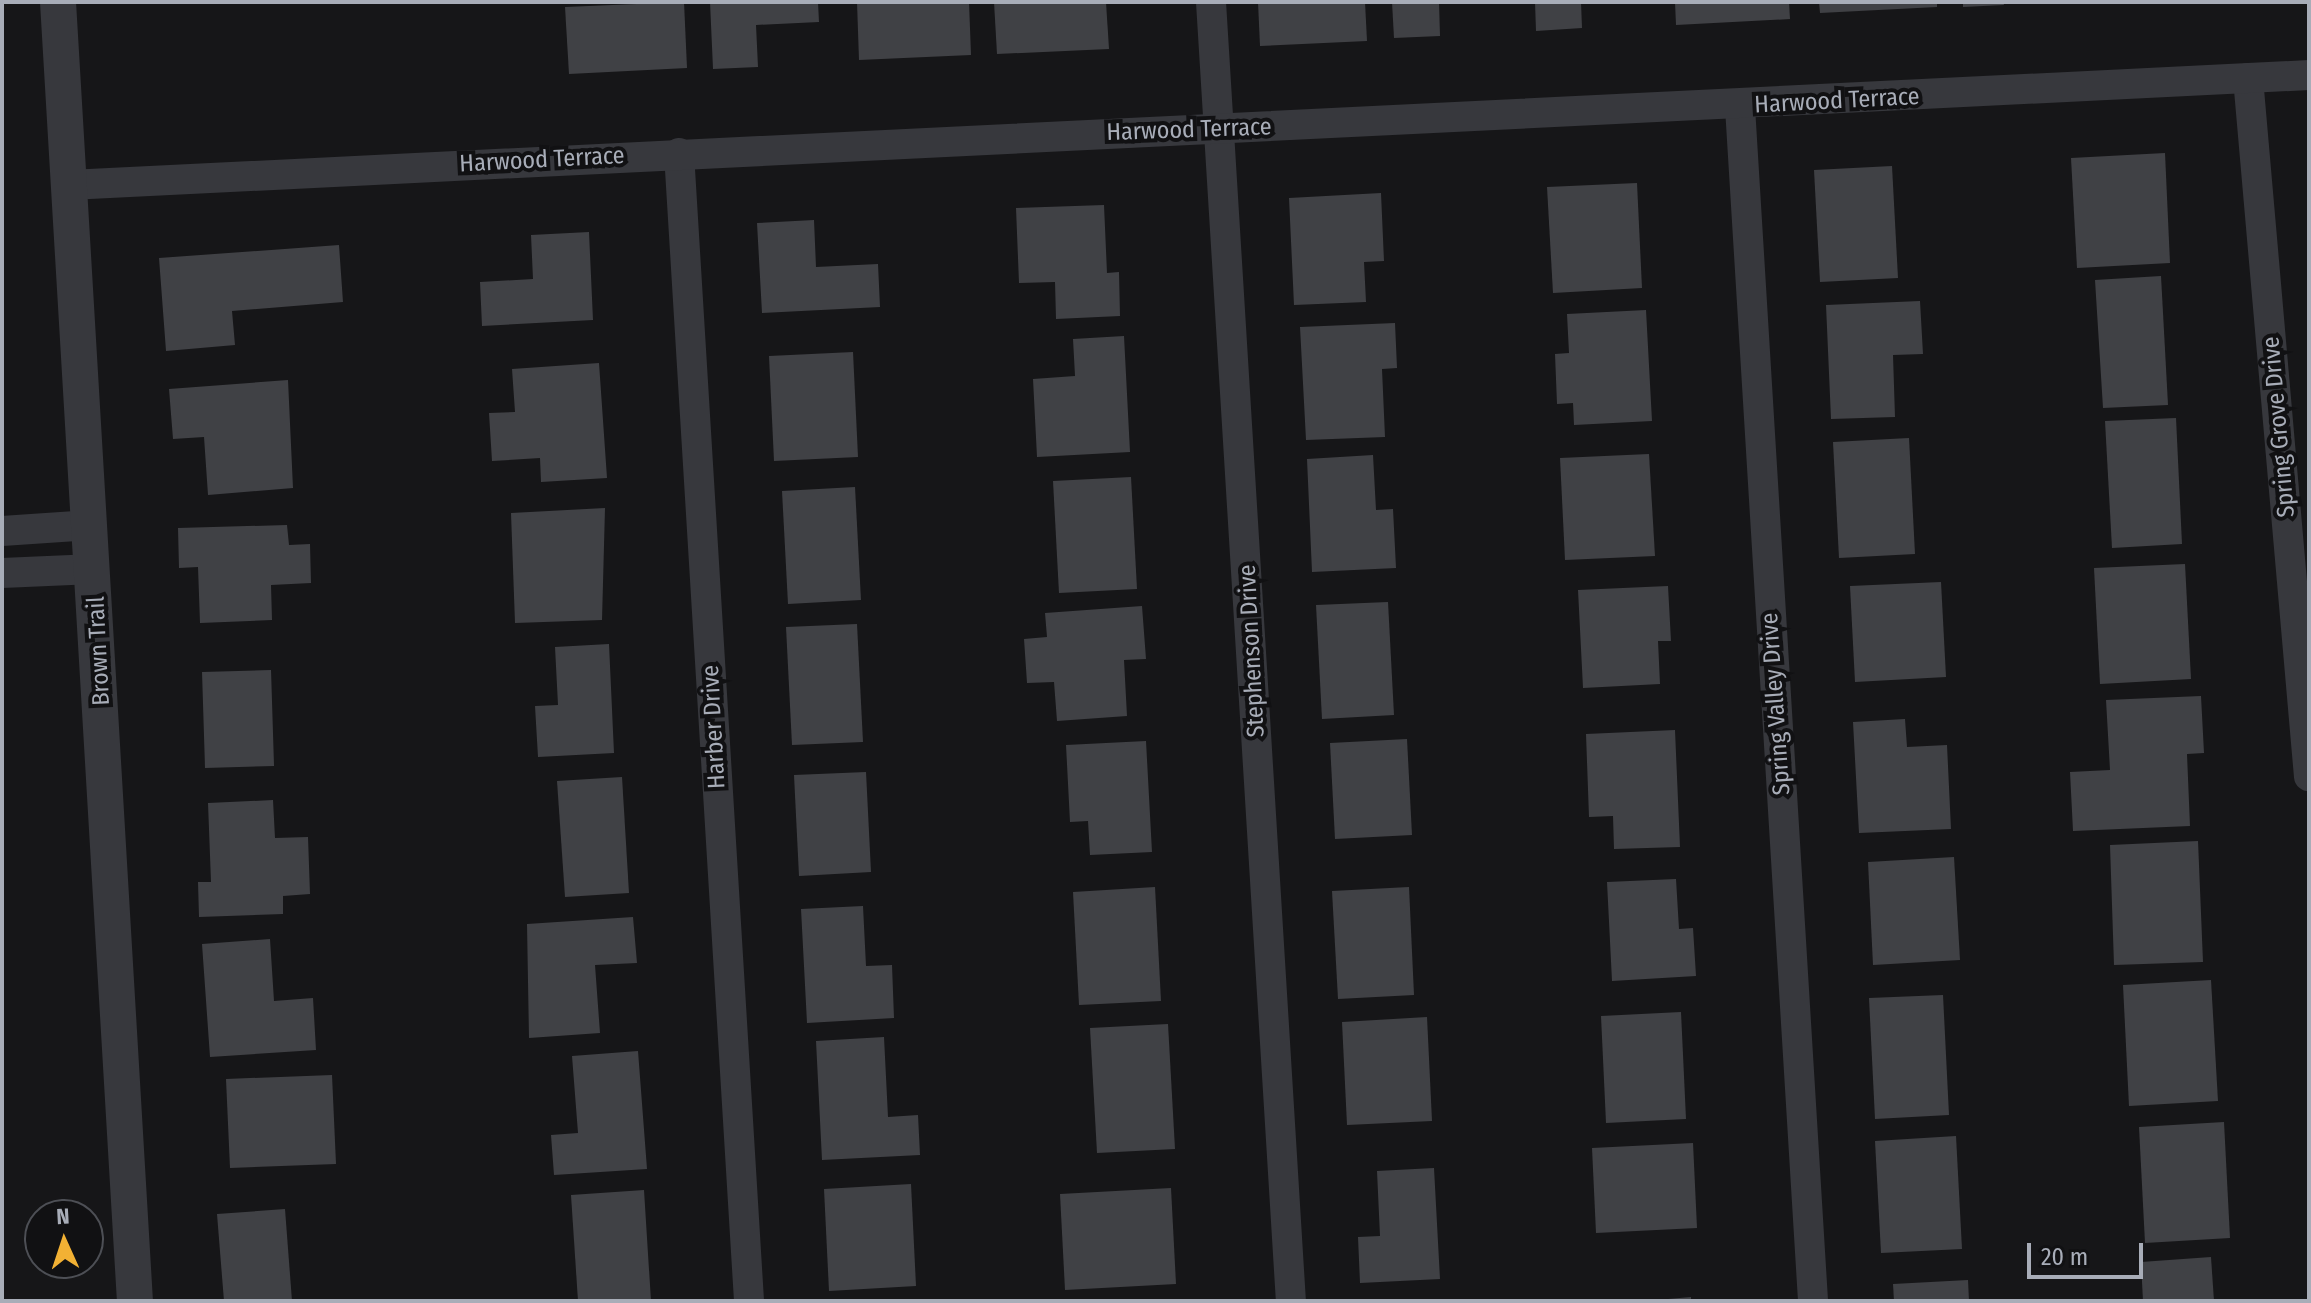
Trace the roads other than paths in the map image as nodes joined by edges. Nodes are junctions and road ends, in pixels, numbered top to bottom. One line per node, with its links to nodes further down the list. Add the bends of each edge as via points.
1 (58, 2): 8 (street, Brown Trail)
2 (1211, 2): 6 (street, Stephenson Drive)
3 (2309, 75): 4 (street, Harwood Terrace)
4 (2248, 78): 5 (street, Harwood Terrace); 13 (street, Spring Grove Drive)
5 (1740, 107): 6 (street, Harwood Terrace); 17 (street, Spring Valley Drive)
6 (1220, 129): 7 (street, Harwood Terrace); 16 (street, Stephenson Drive)
7 (679, 153): 8 (street, Harwood Terrace); 15 (street, Harber Drive)
8 (69, 185): 9 (street, Brown Trail)
9 (91, 525): 10 (street); 11 (street, Brown Trail)
10 (2, 531)
11 (94, 569): 12 (street); 14 (street, Brown Trail)
12 (2, 573)
13 (2309, 776)
14 (135, 1301)
15 (749, 1301)
16 (1291, 1301)
17 (1813, 1301)

